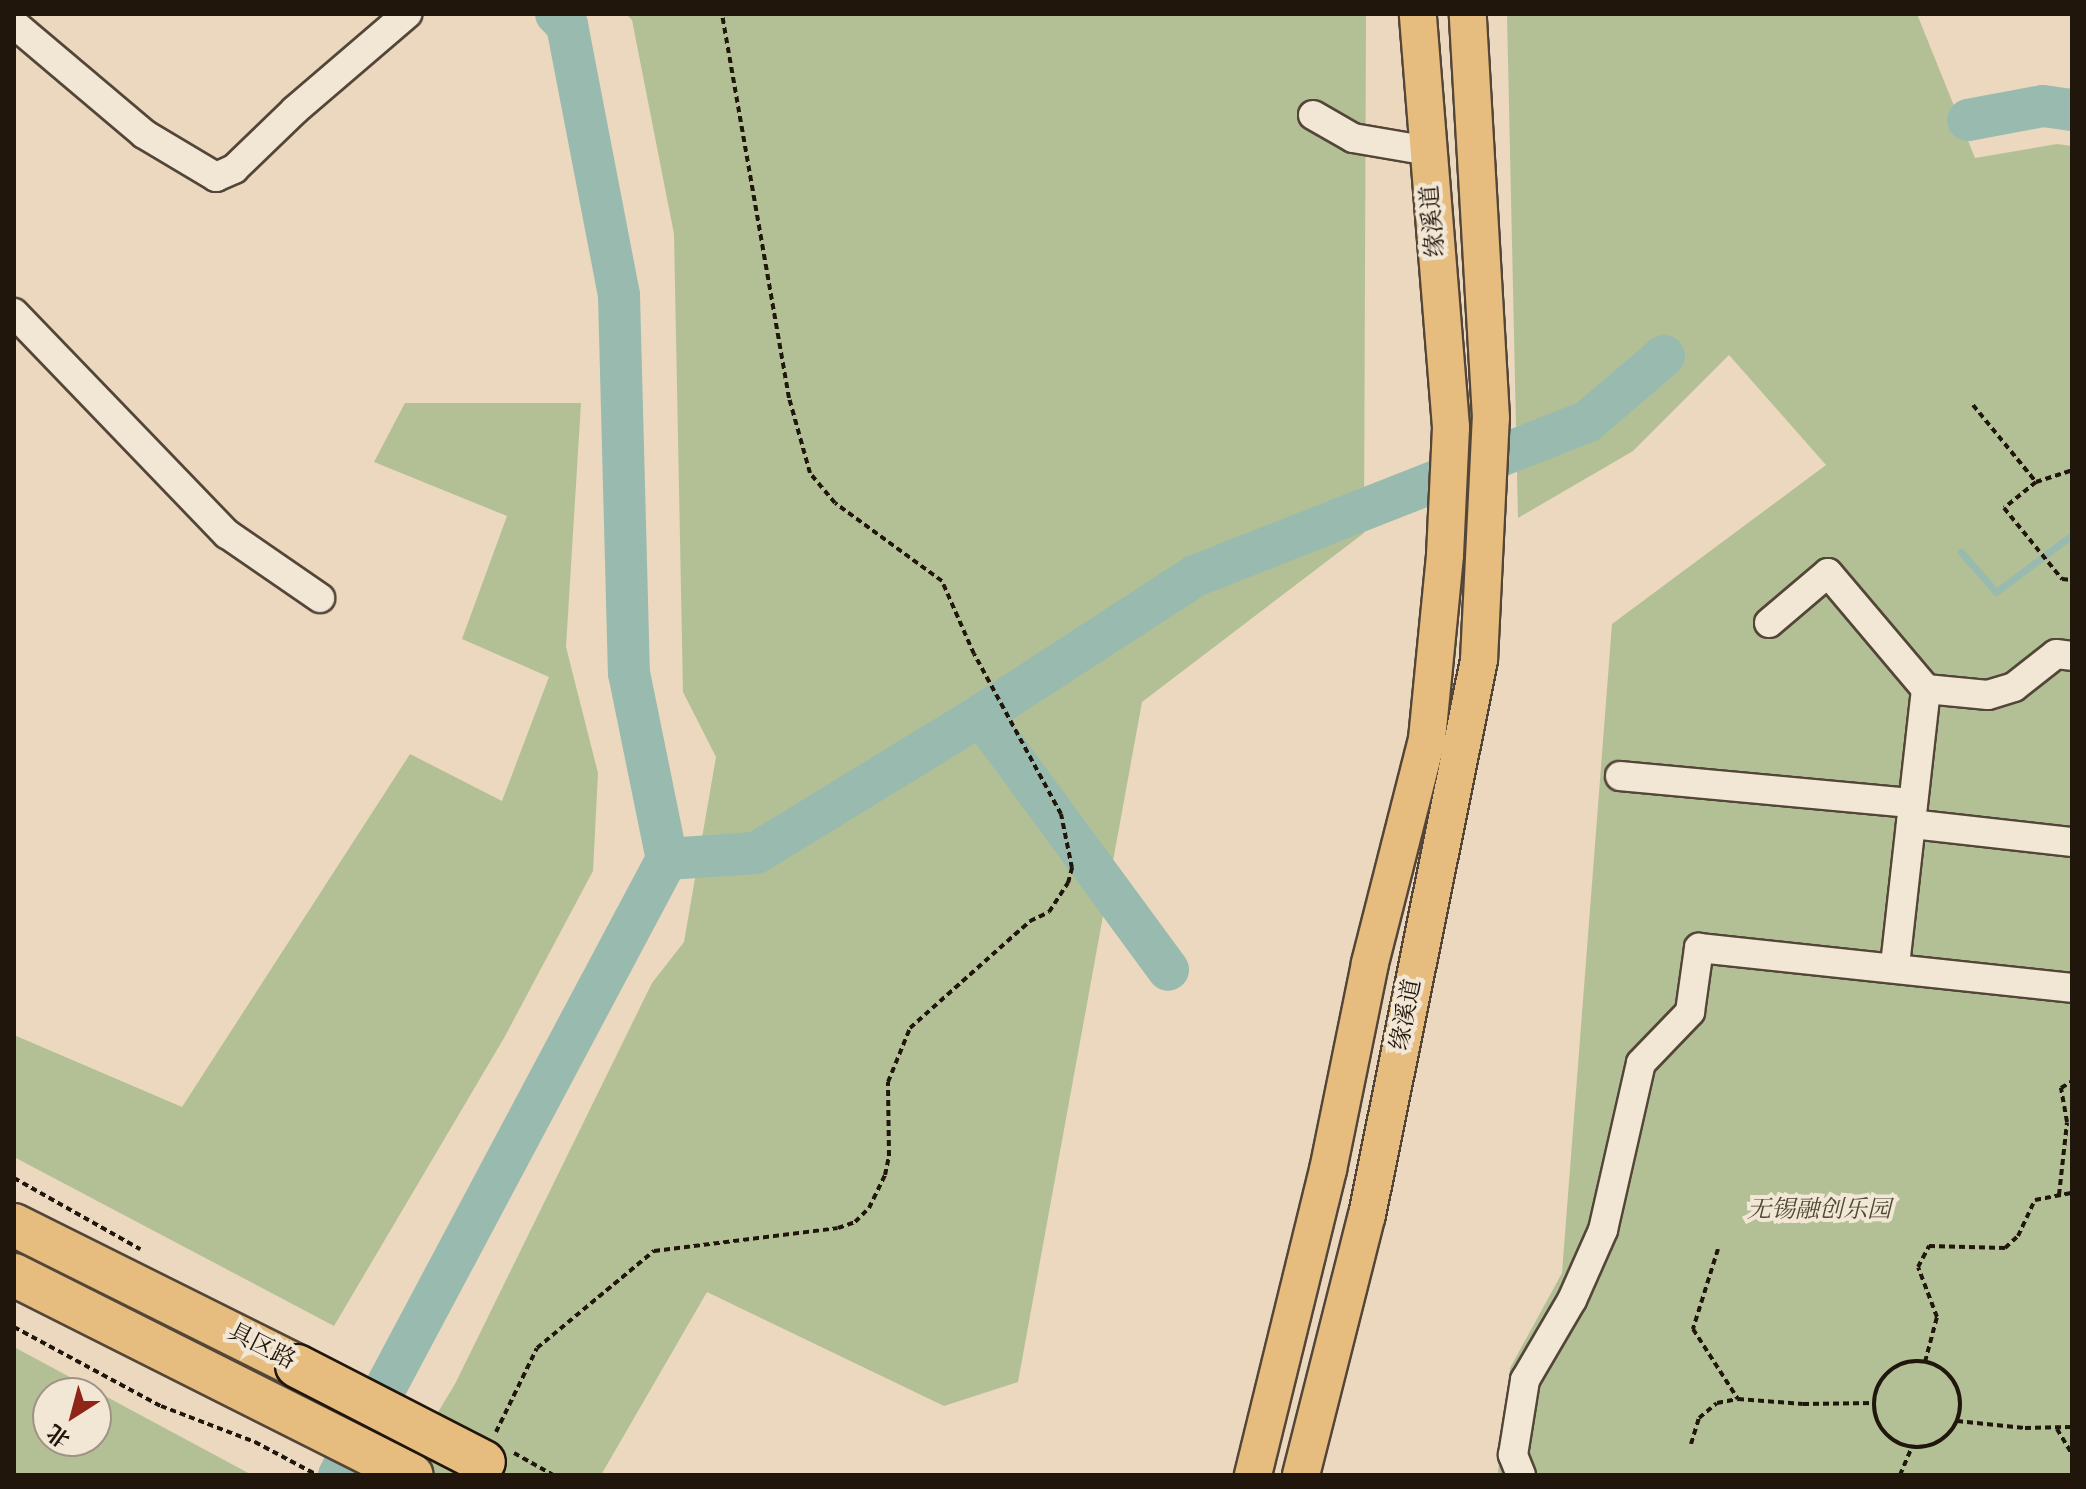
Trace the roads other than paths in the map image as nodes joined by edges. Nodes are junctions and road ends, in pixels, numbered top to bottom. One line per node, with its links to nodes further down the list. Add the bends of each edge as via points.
1 (407, 14): 4 (street, via 234,169 216,177 144,134)
2 (1418, 14): 6 (main road, 缘溪道)
3 (1468, 14): 22 (main road, 缘溪道, via 1491,418 1479,660 1367,1215)
4 (14, 24)
5 (1313, 115): 6 (street, via 1353,138)
6 (1429, 151): 21 (main road, 缘溪道, via 1451,427 1427,739)
7 (14, 313): 8 (street, via 227,534)
8 (320, 598)
9 (1769, 623): 11 (street, via 1828,573)
10 (2072, 656): 11 (street, via 2056,654 2014,687 1988,695)
11 (1926, 689): 13 (street)
12 (1620, 776): 13 (street)
13 (1912, 813): 14 (street); 15 (street)
14 (2072, 842)
15 (1895, 967): 16 (street); 23 (street, via 1699,948 1690,1012 1641,1063 1603,1230 1572,1300 1525,1380 1513,1455)
16 (2072, 988)
17 (14, 1225): 19 (highway, 具区路, bridge, via 297,1366)
18 (14, 1275): 20 (highway, 具区路)
19 (498, 1455)
20 (411, 1475)
21 (1253, 1475)
22 (1301, 1475)
23 (1521, 1475)

